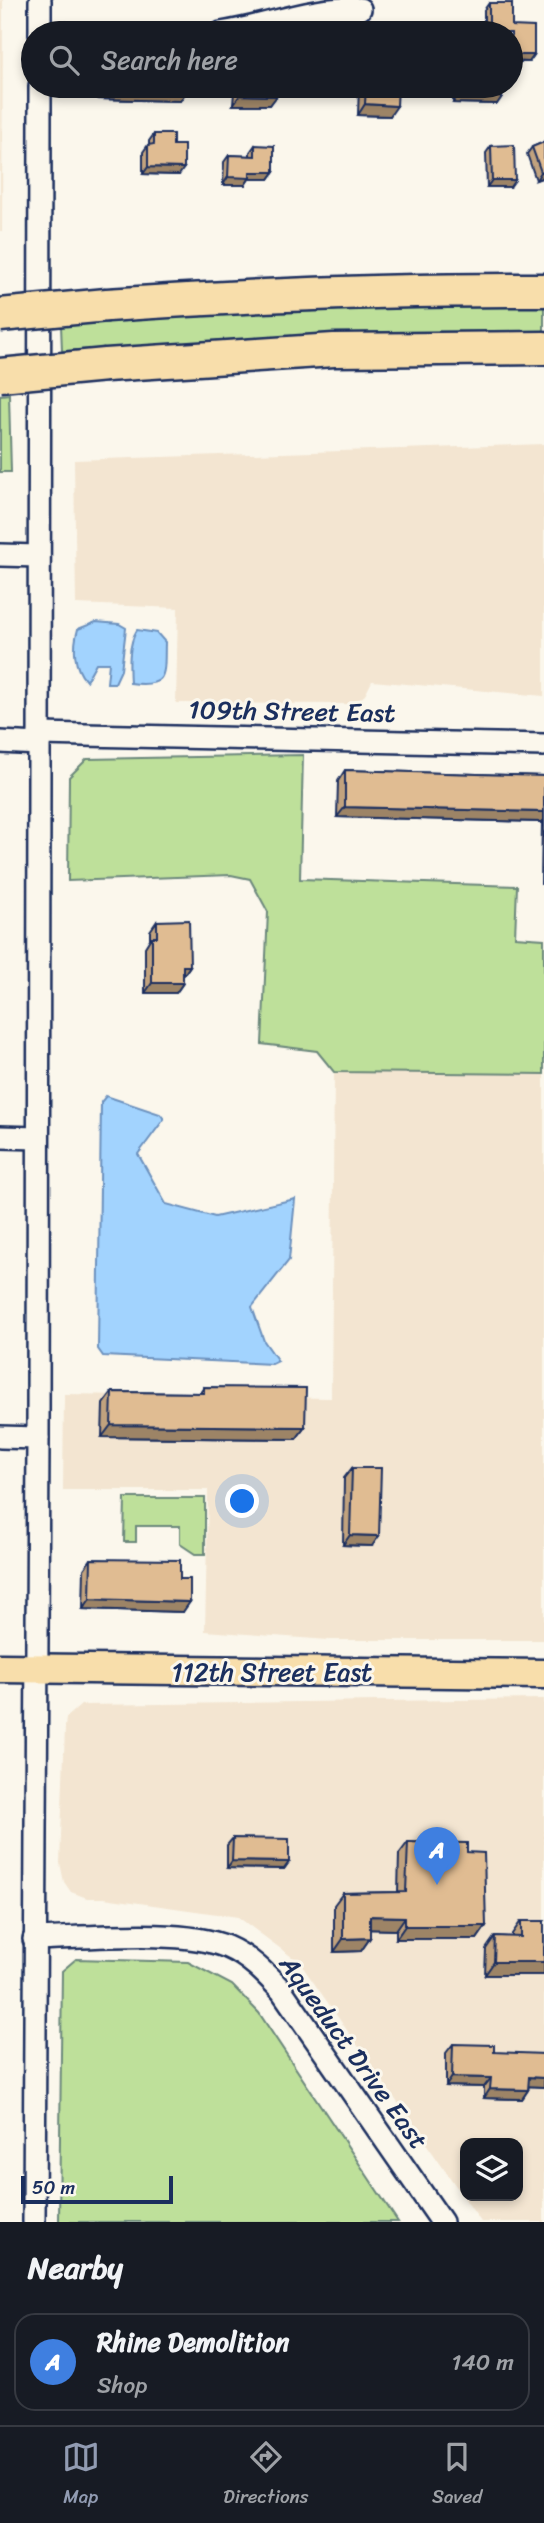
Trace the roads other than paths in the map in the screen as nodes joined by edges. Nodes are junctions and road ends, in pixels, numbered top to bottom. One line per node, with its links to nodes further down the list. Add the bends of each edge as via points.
1 (40, 0): 3 (street)
2 (360, 9): 4 (street, via 335,8)
3 (40, 21)
4 (270, 21)
5 (40, 98): 11 (street)
6 (544, 290): 7 (highway, bridge, via 420,289 219,297)
7 (0, 315)
8 (544, 348): 9 (highway, bridge, via 334,350)
9 (0, 375)
10 (0, 555): 11 (street)
11 (39, 556): 12 (street)
12 (38, 739): 13 (street, 109th Street East); 14 (street, 109th Street East); 16 (street)
13 (0, 742)
14 (544, 745)
15 (0, 1137): 16 (street)
16 (38, 1138): 18 (street)
17 (0, 1437): 18 (street)
18 (38, 1438): 20 (street)
19 (0, 1668): 20 (main road, 112th Street East)
20 (36, 1670): 21 (main road, 112th Street East); 22 (street)
21 (544, 1674)
22 (34, 1939): 23 (street); 24 (street, Aqueduct Drive East, via 202,1939 224,1945 253,1962 282,1991 316,2037)
23 (34, 2222)
24 (442, 2222)

